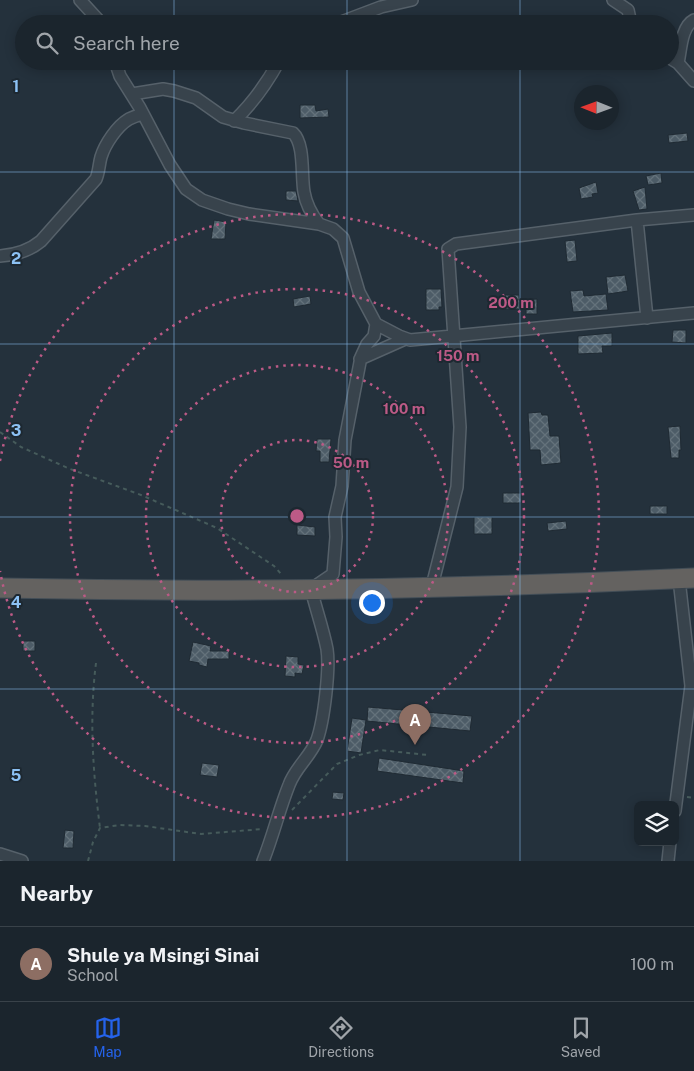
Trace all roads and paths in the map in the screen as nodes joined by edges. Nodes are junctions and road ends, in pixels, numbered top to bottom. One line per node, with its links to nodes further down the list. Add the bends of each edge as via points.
1 (80, 0): 4 (street)
2 (412, 0): 5 (street)
3 (613, 0): 6 (street, via 628,10)
4 (94, 15)
5 (360, 15)
6 (629, 15)
7 (694, 20): 8 (street, via 688,24)
8 (679, 47)
9 (679, 65): 12 (street)
10 (118, 70): 13 (street)
11 (274, 70): 15 (street)
12 (694, 81)
13 (132, 94): 14 (street); 15 (street, via 163,89 181,93 196,98)
14 (143, 114): 18 (street, via 186,189 202,200 248,214); 19 (street, via 120,126 100,158 96,180 42,241 31,250)
15 (234, 121): 18 (street, via 283,130 297,137 304,192)
16 (694, 215): 17 (street)
17 (637, 220): 21 (street); 23 (street, via 450,246 447,253)
18 (319, 224): 22 (street, via 333,229 342,238 359,292)
19 (0, 256)
20 (694, 313): 21 (street)
21 (647, 318): 23 (street)
22 (376, 324): 24 (street); 25 (street, via 374,336)
23 (455, 336): 24 (street); 28 (street, via 460,427 457,487)
24 (405, 339): 25 (street)
25 (360, 359): 30 (street, via 335,517 333,574)
26 (0, 432): 30 (path, via 21,448 217,528)
27 (687, 578): 28 (highway); 33 (street, via 691,686)
28 (432, 586): 30 (highway)
29 (0, 588): 30 (highway)
30 (303, 589): 35 (street, via 327,650 326,688 317,739 289,784)
31 (96, 663): 34 (path, via 92,738)
32 (428, 755): 35 (path, via 380,750 337,764)
33 (676, 801)
34 (100, 828): 35 (path, via 145,826 201,834); 39 (path)
35 (275, 829): 40 (street)
36 (670, 846): 41 (street)
37 (0, 854): 38 (street)
38 (22, 861)
39 (88, 861)
40 (262, 861)
41 (668, 861)

